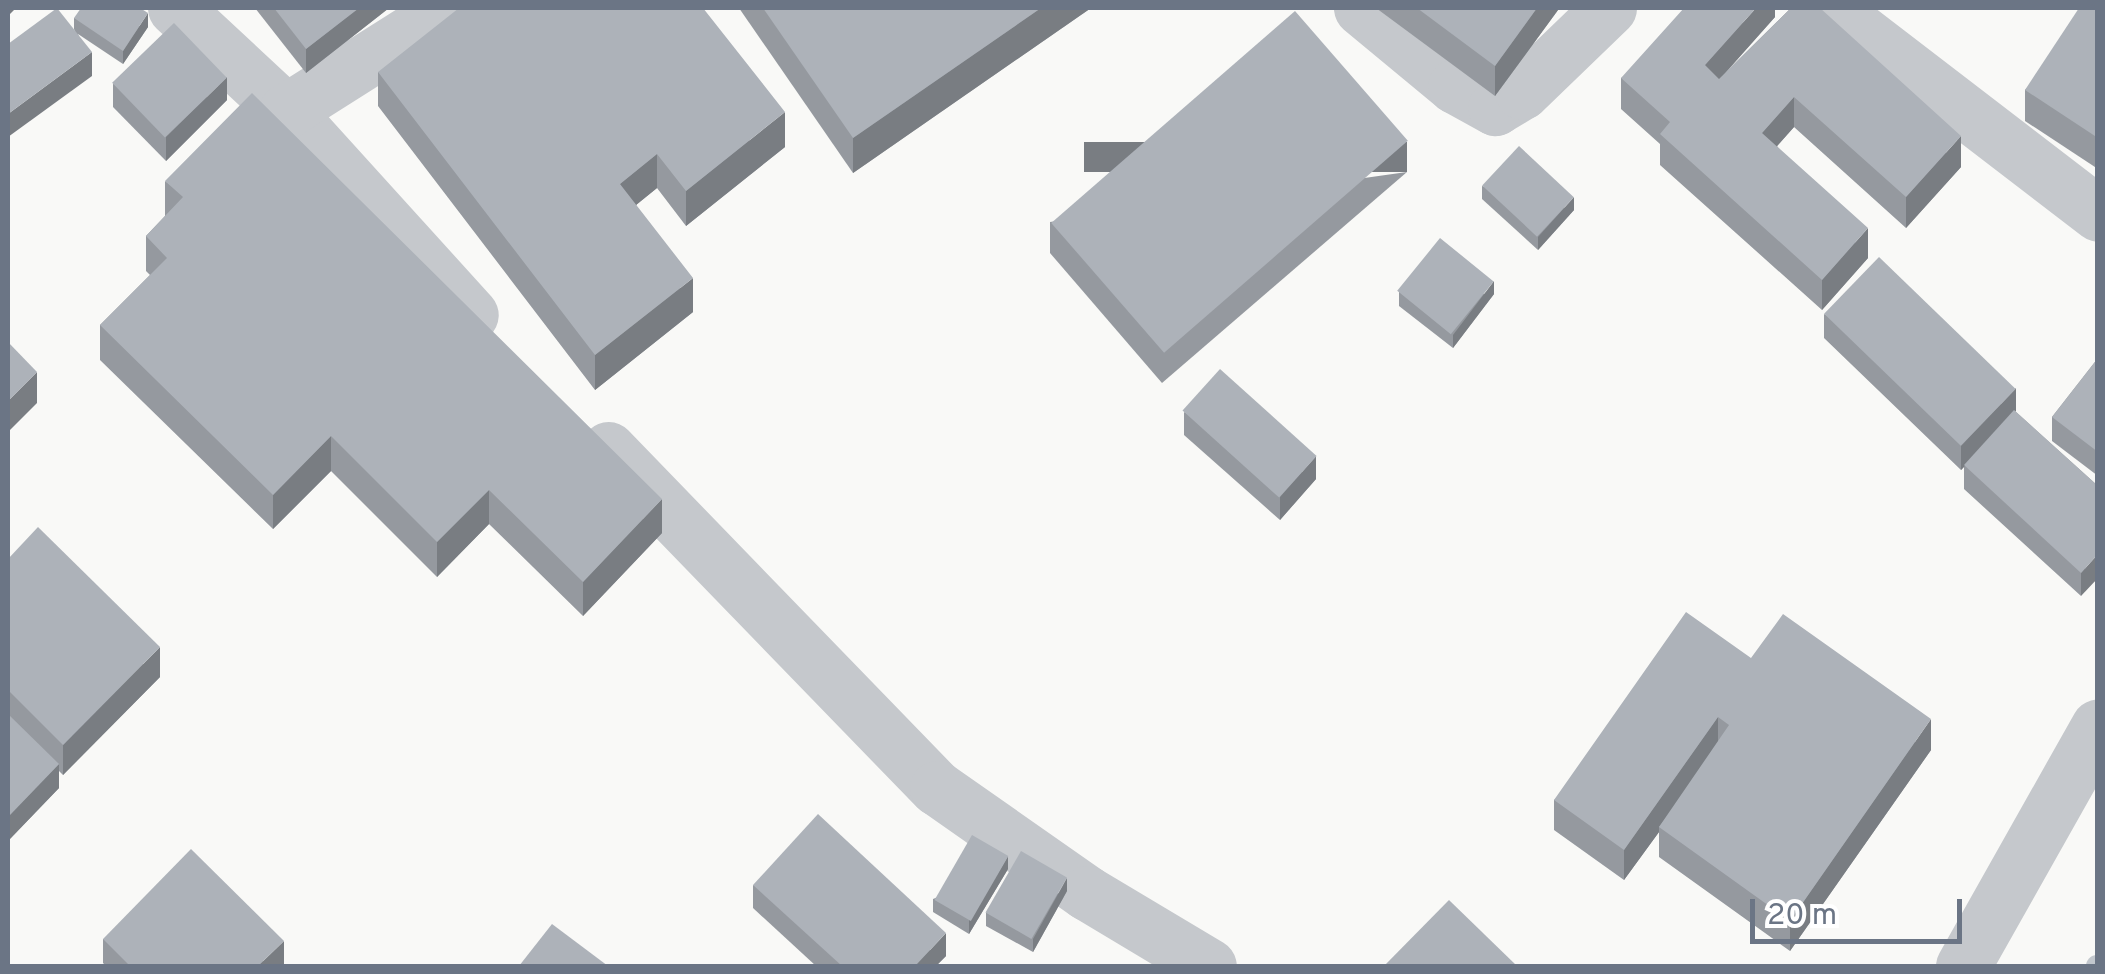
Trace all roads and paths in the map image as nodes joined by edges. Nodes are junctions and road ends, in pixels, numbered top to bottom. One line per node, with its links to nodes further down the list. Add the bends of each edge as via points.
1 (176, 8): 6 (street)
2 (449, 8): 6 (street)
3 (1360, 8): 4 (street, via 1455,86 1495,108 1522,92)
4 (1609, 8)
5 (1830, 8): 7 (street)
6 (286, 111): 8 (street)
7 (2098, 214)
8 (504, 348)
9 (572, 415): 11 (street, via 724,562 938,788 1087,893)
10 (2098, 726): 12 (street)
11 (1208, 966)
12 (1963, 966)

